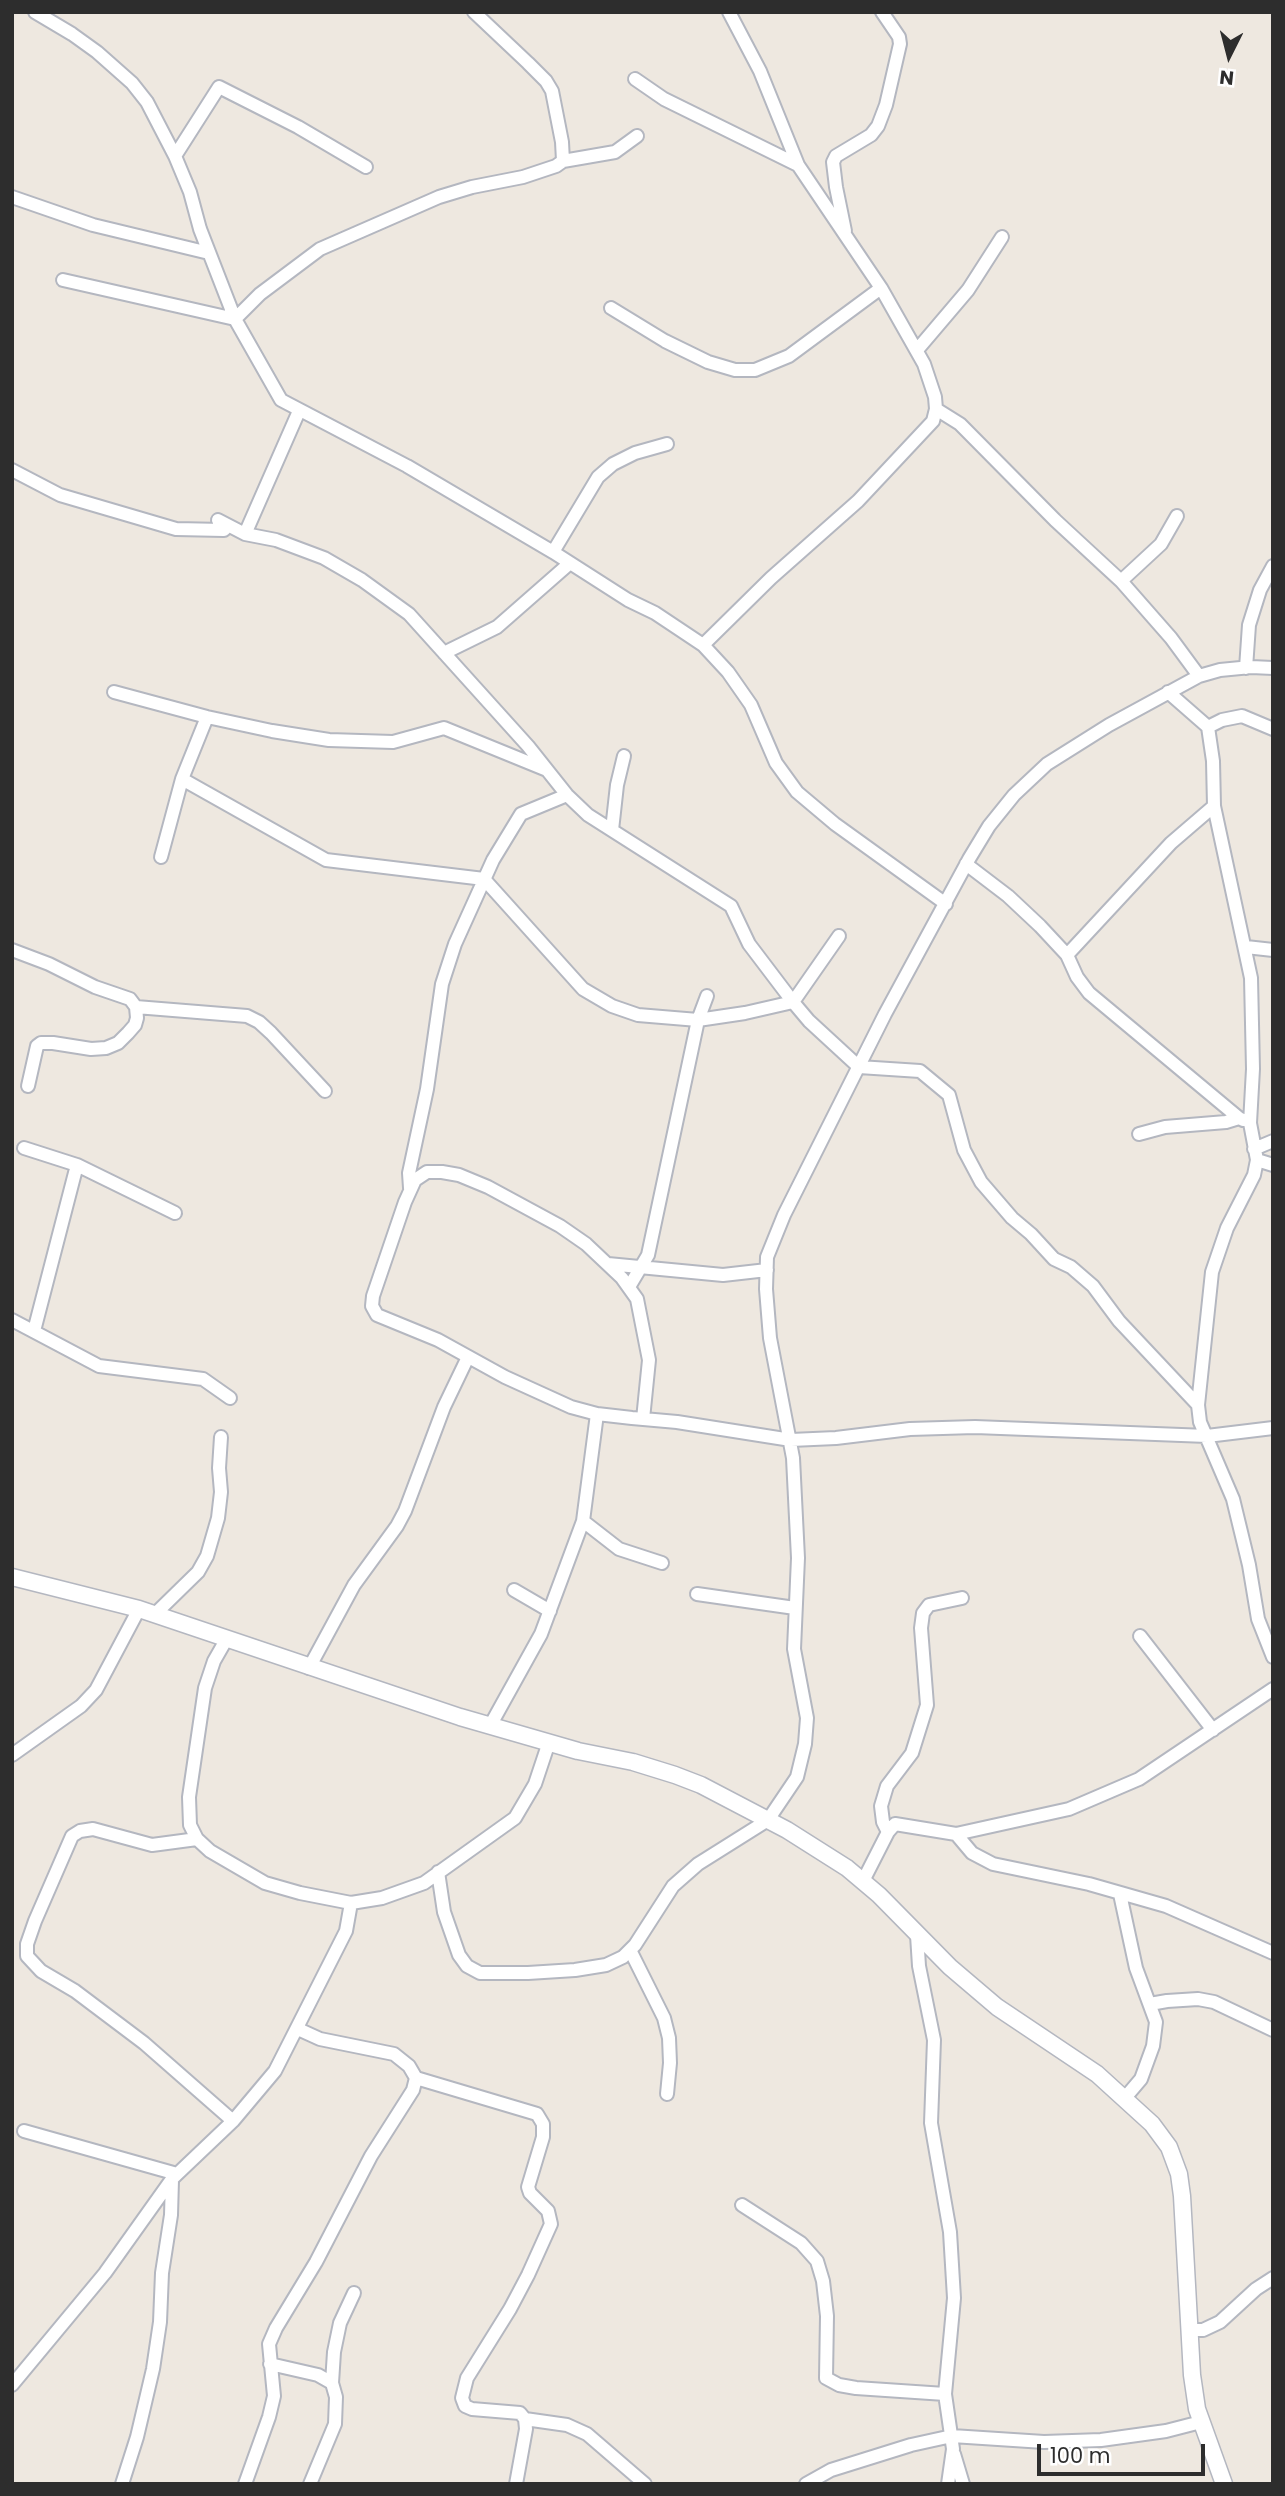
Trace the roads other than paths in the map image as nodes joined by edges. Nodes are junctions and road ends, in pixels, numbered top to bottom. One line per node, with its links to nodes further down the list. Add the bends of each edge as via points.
1 (35, 12): 7 (street, via 80,40 132,83)
2 (474, 12): 8 (street, via 546,81 554,98)
3 (729, 12): 9 (street, via 760,71)
4 (883, 12): 12 (street, via 900,44 886,105 872,135 833,162)
5 (635, 79): 9 (street, via 664,99)
6 (638, 136): 8 (street, via 615,152)
7 (175, 156): 10 (street, via 219,87); 14 (street)
8 (563, 161): 18 (street, via 523,177 439,197 320,248)
9 (798, 165): 12 (street)
10 (366, 167)
11 (12, 197): 14 (street, via 93,225)
12 (846, 236): 16 (street)
13 (1002, 237): 19 (street, via 968,290)
14 (209, 253): 18 (street)
15 (63, 280): 18 (street)
16 (881, 288): 17 (street, via 789,356 755,370 708,362); 19 (street)
17 (611, 308)
18 (234, 319): 21 (street, via 281,400)
19 (917, 351): 20 (street, via 925,364)
20 (936, 409): 29 (street, via 960,424); 30 (street, via 933,421 858,501)
21 (299, 411): 25 (street); 26 (street, via 407,466)
22 (667, 444): 26 (street, via 635,453 598,477)
23 (12, 470): 25 (street, via 60,495 176,529 224,530 218,520)
24 (1177, 516): 29 (street, via 1161,544)
25 (245, 534): 31 (street, via 324,558 362,580 409,614)
26 (553, 552): 27 (street)
27 (570, 563): 30 (street); 31 (street, via 497,627)
28 (1273, 566): 32 (street, via 1250,625)
29 (1121, 581): 34 (street)
30 (703, 645): 49 (street, via 751,705 776,763 797,792)
31 (444, 653): 41 (street)
32 (1246, 668): 33 (street); 34 (street)
33 (1273, 668)
34 (1199, 676): 35 (street)
35 (1168, 691): 38 (street); 47 (street, via 1047,764 1014,795)
36 (114, 692): 37 (street)
37 (207, 717): 41 (street, via 366,743 393,742 444,728); 42 (street)
38 (1208, 727): 39 (street, via 1242,716); 44 (street)
39 (1273, 729)
40 (624, 756): 45 (street)
41 (550, 772): 43 (street)
42 (183, 779): 46 (street); 48 (street, via 326,860)
43 (567, 795): 45 (street); 48 (street, via 521,814)
44 (1214, 806): 51 (street); 54 (street, via 1171,843)
45 (612, 830): 56 (street, via 731,906 749,944)
46 (161, 857)
47 (966, 864): 49 (street); 54 (street, via 1030,916)
48 (484, 879): 58 (street, via 583,989 638,1015); 69 (street, via 442,984)
49 (946, 904): 59 (street)
50 (839, 936): 56 (street)
51 (1246, 947): 53 (street); 62 (street, via 1253,1027)
52 (12, 950): 57 (street, via 130,999)
53 (1273, 950)
54 (1067, 955): 62 (street, via 1088,993)
55 (707, 996): 58 (street)
56 (793, 1002): 58 (street); 59 (street)
57 (136, 1007): 60 (street, via 135,1025 118,1043 106,1048 41,1043); 61 (street, via 247,1016 259,1022)
58 (698, 1020): 72 (street, via 648,1255)
59 (859, 1067): 73 (street, via 784,1215); 79 (street, via 920,1072 949,1096 964,1150 981,1181 1054,1259 1093,1286 1119,1321)
60 (28, 1086)
61 (325, 1091)
62 (1244, 1121): 63 (street, via 1165,1127); 66 (street)
63 (1139, 1134)
64 (1273, 1141): 66 (street)
65 (24, 1148): 67 (street)
66 (1255, 1154): 68 (street); 79 (street, via 1254,1175 1227,1228 1212,1272)
67 (77, 1165): 70 (street); 76 (street)
68 (1273, 1165)
69 (410, 1188): 71 (street, via 427,1172 459,1175 560,1226); 77 (street, via 372,1306 377,1315)
70 (175, 1213)
71 (608, 1264): 72 (street); 74 (street)
72 (641, 1267): 73 (street, via 723,1275); 74 (street)
73 (767, 1270): 85 (street, via 770,1338)
74 (629, 1287): 81 (street, via 637,1299 649,1360)
75 (12, 1321): 76 (street)
76 (34, 1331): 78 (street, via 99,1366 202,1379)
77 (468, 1357): 80 (street, via 545,1397); 98 (street, via 405,1511 354,1584)
78 (230, 1398)
79 (1198, 1405): 83 (street)
80 (597, 1414): 81 (street); 86 (street)
81 (642, 1419): 85 (street)
82 (1273, 1428): 83 (street)
83 (1207, 1436): 85 (street, via 975,1427); 97 (street, via 1233,1499 1258,1619)
84 (221, 1437): 94 (street, via 220,1505 207,1556 198,1572)
85 (791, 1440): 92 (street, via 798,1558)
86 (583, 1521): 87 (street, via 619,1549); 93 (street)
87 (662, 1563)
88 (12, 1577): 94 (main road)
89 (514, 1590): 93 (street)
90 (697, 1594): 92 (street)
91 (962, 1598): 105 (street, via 929,1605 923,1613 920,1628 927,1705 912,1753 887,1786 881,1806)
92 (795, 1608): 104 (street, via 794,1649 807,1718 805,1744 797,1777)
93 (550, 1611): 100 (street)
94 (147, 1612): 96 (main road); 103 (street, via 81,1706)
95 (1140, 1636): 101 (street)
96 (226, 1640): 98 (main road); 107 (street, via 205,1688 189,1797 190,1825)
97 (1273, 1657)
98 (309, 1668): 100 (main road)
99 (1273, 1689): 101 (street)
100 (490, 1726): 102 (main road)
101 (1213, 1730): 106 (street, via 1106,1795 1069,1809)
102 (549, 1742): 104 (main road, via 675,1775); 108 (street, via 535,1784 515,1818)
103 (12, 1755)
104 (768, 1820): 109 (main road); 113 (street, via 698,1864 673,1886)
105 (888, 1832): 106 (street, via 895,1824 903,1824); 109 (street)
106 (956, 1834): 110 (street, via 972,1853 993,1864)
107 (197, 1839): 111 (street, via 265,1883); 121 (street, via 152,1845 93,1829 72,1836 35,1921 27,1956 41,1971 144,2043)
108 (438, 1872): 111 (street, via 403,1891); 113 (street, via 444,1912 458,1955 480,1973 575,1970 606,1965)
109 (863, 1881): 112 (main road)
110 (1120, 1894): 114 (street, via 1166,1906); 115 (street, via 1136,1968)
111 (351, 1903): 116 (street, via 345,1931)
112 (917, 1935): 120 (main road, via 996,2007 1097,2074); 131 (street, via 934,2040 932,2123 950,2232 954,2298)
113 (630, 1950): 119 (street, via 667,2028)
114 (1273, 1953)
115 (1150, 2004): 117 (street, via 1214,2002); 120 (street, via 1156,2022 1153,2046 1141,2079)
116 (298, 2029): 118 (street, via 320,2039 394,2054); 121 (street, via 275,2071)
117 (1273, 2031)
118 (416, 2078): 128 (street, via 276,2328 269,2344); 132 (street, via 537,2114 543,2124 528,2186 548,2211 551,2224 516,2297 467,2378 462,2398 472,2409 520,2413)
119 (667, 2094)
120 (1125, 2099): 127 (main road, via 1169,2147 1179,2175)
121 (233, 2121): 123 (street)
122 (24, 2131): 123 (street)
123 (174, 2177): 130 (street, via 104,2273); 135 (street, via 153,2369)
124 (742, 2205): 131 (street, via 801,2243 817,2261 827,2316 826,2378 856,2388)
125 (1273, 2278): 127 (street, via 1220,2322)
126 (354, 2293): 129 (street, via 340,2323)
127 (1190, 2330): 133 (main road, via 1192,2375)
128 (270, 2364): 129 (street, via 318,2375); 136 (street, via 274,2396)
129 (332, 2384): 137 (street, via 335,2424)
130 (12, 2385)
131 (945, 2394): 134 (street)
132 (525, 2420): 138 (street); 139 (street, via 567,2425 587,2434)
133 (1202, 2422): 134 (street, via 1101,2440); 143 (main road)
134 (953, 2442): 140 (street, via 911,2445 831,2470); 141 (street); 142 (street)
135 (122, 2484)
136 (245, 2484)
137 (310, 2484)
138 (516, 2484)
139 (645, 2484)
140 (806, 2484)
141 (948, 2484)
142 (963, 2484)
143 (1224, 2484)

